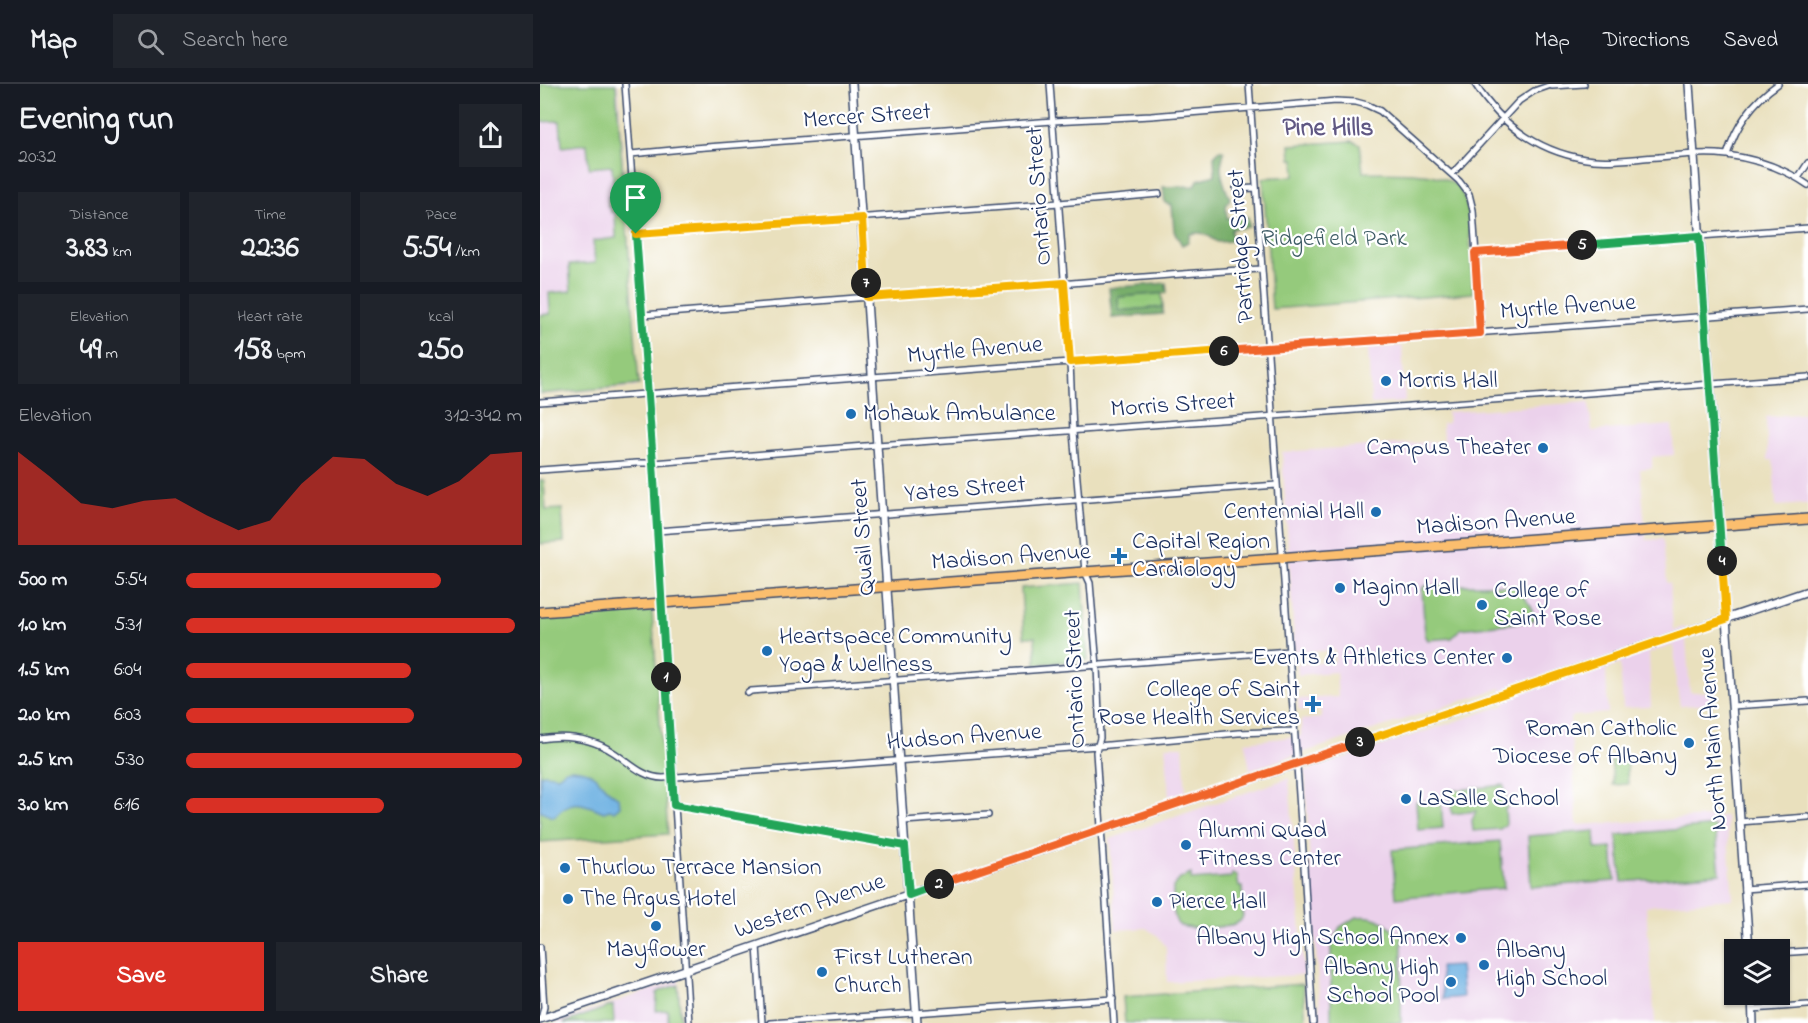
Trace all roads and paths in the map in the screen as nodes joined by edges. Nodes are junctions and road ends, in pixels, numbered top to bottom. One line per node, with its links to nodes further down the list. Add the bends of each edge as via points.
1 (625, 84): 14 (street)
2 (852, 84): 13 (street, Quail Street)
3 (1050, 84): 12 (street, Ontario Street)
4 (1249, 84): 10 (street, Partridge Street)
5 (1475, 84): 11 (street)
6 (1584, 84): 9 (street)
7 (1689, 84): 15 (street, North Main Avenue)
8 (1778, 84): 16 (street, via 1745,114)
9 (1551, 85): 11 (street, via 1527,94)
10 (1251, 108): 12 (street, Mercer Street); 18 (street, Mercer Street, via 1343,101 1367,105 1390,118); 21 (street, Partridge Street)
11 (1503, 118): 15 (street, via 1534,142 1570,156 1613,160); 18 (street)
12 (1053, 121): 13 (street, Mercer Street); 24 (street, Ontario Street)
13 (856, 137): 14 (street, Mercer Street); 25 (street, Quail Street)
14 (631, 154): 27 (street)
15 (1693, 154): 16 (street); 28 (street, North Main Avenue)
16 (1726, 155): 19 (street, via 1761,162)
17 (1808, 163): 19 (street)
18 (1452, 174): 29 (street, Mercer Street, via 1471,201)
19 (1798, 178): 20 (street)
20 (1808, 185)
21 (1256, 188): 22 (street); 30 (street, Partridge Street)
22 (1236, 189)
23 (1160, 194): 24 (street)
24 (1059, 203): 25 (street); 31 (street, Ontario Street)
25 (862, 218): 27 (street); 32 (street, Quail Street)
26 (1808, 228): 28 (street)
27 (636, 234): 34 (street)
28 (1699, 236): 29 (street); 35 (street, North Main Avenue)
29 (1475, 253): 36 (street, Mercer Street)
30 (1262, 268): 31 (street); 37 (street, Partridge Street)
31 (1064, 283): 32 (street); 38 (street, Ontario Street)
32 (867, 297): 34 (street); 39 (street, Quail Street)
33 (1808, 309): 35 (street, Myrtle Avenue)
34 (643, 315): 42 (street)
35 (1705, 317): 36 (street, Myrtle Avenue); 41 (street, North Main Avenue)
36 (1480, 333): 37 (street, Myrtle Avenue)
37 (1267, 348): 38 (street, Myrtle Avenue); 44 (street, Partridge Street)
38 (1070, 362): 39 (street, Myrtle Avenue); 45 (street, Ontario Street)
39 (872, 378): 42 (street, Myrtle Avenue); 46 (street, Quail Street)
40 (1808, 378): 41 (street, Morris Street)
41 (1709, 384): 44 (street, Morris Street); 53 (street, North Main Avenue)
42 (647, 394): 43 (street, Myrtle Avenue); 47 (street)
43 (540, 402)
44 (1272, 417): 45 (street, Morris Street); 49 (street, Partridge Street)
45 (1073, 432): 46 (street, Morris Street); 50 (street, Ontario Street)
46 (877, 446): 47 (street, Morris Street); 51 (street, Quail Street)
47 (653, 463): 48 (street, Morris Street); 54 (street)
48 (540, 470)
49 (1277, 485): 50 (street, Yates Street); 55 (street, Partridge Street)
50 (1078, 499): 51 (street, Yates Street); 56 (street, Ontario Street)
51 (881, 515): 54 (street, Yates Street); 57 (street, Quail Street)
52 (1808, 519): 53 (main road, Madison Avenue)
53 (1720, 526): 55 (main road, Madison Avenue); 61 (street, North Main Avenue)
54 (657, 531): 59 (street)
55 (1282, 558): 56 (main road, Madison Avenue); 62 (street, Partridge Street)
56 (1085, 572): 57 (main road, Madison Avenue); 63 (street, Ontario Street, via 1090,583)
57 (887, 587): 59 (main road, Madison Avenue); 64 (street, Quail Street)
58 (1808, 591): 61 (street, Western Avenue)
59 (661, 603): 60 (main road, Madison Avenue); 73 (street)
60 (540, 612)
61 (1726, 619): 67 (street, North Main Avenue); 72 (street, Western Avenue)
62 (1289, 651): 63 (street); 68 (street, Partridge Street)
63 (1097, 666): 64 (street); 70 (street, Ontario Street)
64 (894, 682): 65 (street); 71 (street, Quail Street)
65 (748, 693)
66 (1808, 701): 67 (street)
67 (1732, 706): 78 (street, North Main Avenue)
68 (1294, 730): 70 (street, Hudson Avenue); 72 (street, Partridge Street)
69 (540, 739): 73 (street, Hudson Avenue, via 588,740 614,752 650,777)
70 (1098, 746): 71 (street, Hudson Avenue); 79 (street, Ontario Street)
71 (899, 761): 73 (street, Hudson Avenue); 77 (street, Quail Street)
72 (1295, 764): 79 (street, Western Avenue); 102 (street, Partridge Street)
73 (672, 777): 74 (street)
74 (674, 805): 80 (street); 90 (street)
75 (988, 815): 77 (street)
76 (1808, 817): 78 (street)
77 (903, 821): 80 (street, Quail Street)
78 (1739, 822): 82 (street, North Main Avenue)
79 (1101, 830): 83 (street, Western Avenue); 91 (street, Ontario Street)
80 (905, 846): 83 (street, Quail Street)
81 (1808, 884): 82 (street)
82 (1744, 889): 84 (street, North Main Avenue)
83 (909, 895): 85 (street, Western Avenue); 95 (street, Quail Street)
84 (1748, 939)
85 (757, 946): 90 (street, Western Avenue); 98 (street)
86 (540, 947): 89 (street)
87 (1808, 951): 88 (street)
88 (1790, 952)
89 (541, 964): 96 (street, via 544,1007)
90 (685, 970): 96 (street, Western Avenue); 97 (street)
91 (1113, 999): 95 (street); 101 (street, Ontario Street)
92 (1752, 1005): 94 (street)
93 (1808, 1005): 94 (street)
94 (1752, 1009): 103 (street)
95 (916, 1012): 99 (street); 100 (street, Quail Street)
96 (540, 1018)
97 (689, 1023)
98 (762, 1023)
99 (770, 1023)
100 (917, 1023)
101 (1114, 1023)
102 (1313, 1023)
103 (1753, 1023)

